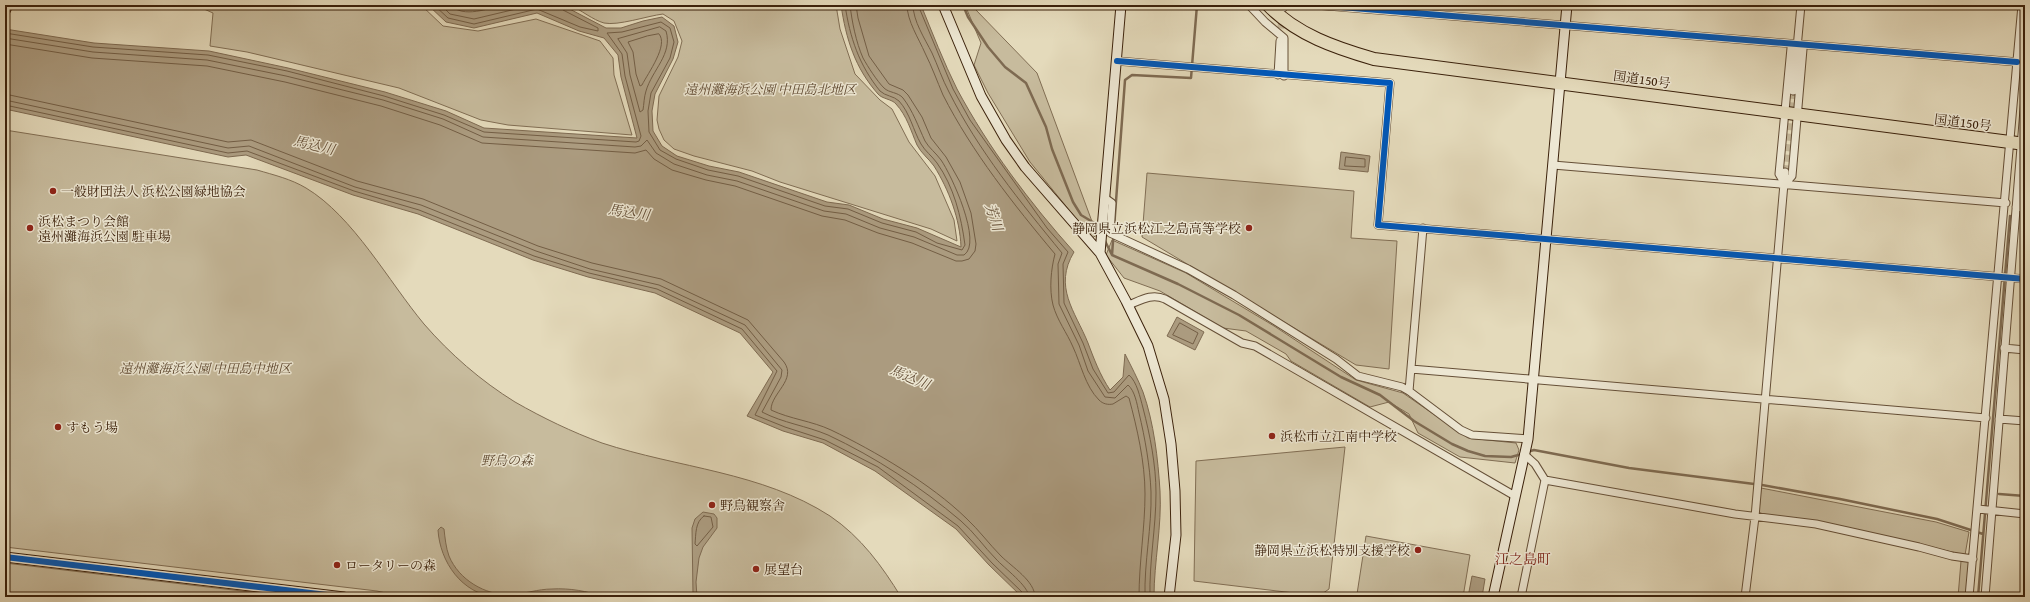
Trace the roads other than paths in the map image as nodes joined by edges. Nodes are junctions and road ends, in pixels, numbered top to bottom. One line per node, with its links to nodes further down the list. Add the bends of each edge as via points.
1 (8, 5): 10 (street)
2 (943, 5): 32 (street, via 981,96 1012,149)
3 (1121, 5): 14 (street)
4 (1250, 5): 16 (street, via 1284,38)
5 (1268, 5): 17 (highway, 国道150号, via 1325,44 1374,59)
6 (1316, 5): 11 (street)
7 (1567, 5): 11 (street)
8 (1801, 5): 13 (street)
9 (2022, 5): 15 (street)
10 (5, 11)
11 (1566, 24): 13 (street); 17 (street)
12 (1280, 41): 16 (street)
13 (1798, 44): 15 (street); 18 (street); 20 (street, via 1791,48); 21 (street, via 1803,49)
14 (1117, 61): 16 (street); 26 (street)
15 (2017, 62): 22 (street)
16 (1281, 76): 30 (street, via 1390,83 1378,225)
17 (1560, 82): 20 (highway, 国道150号); 23 (street)
18 (1793, 91)
19 (2025, 97): 22 (street)
20 (1784, 113): 21 (highway, 国道150号); 25 (street, via 1779,174)
21 (1798, 114): 22 (highway, 国道150号); 25 (street, via 1792,176)
22 (2019, 143): 27 (street); 28 (street)
23 (1553, 165): 25 (street); 31 (street)
24 (1785, 172): 25 (street)
25 (1785, 184): 27 (street); 33 (street)
26 (1105, 198): 32 (street); 42 (street, via 1112,203 1110,233 1188,269 1234,295 1323,350 1358,376)
27 (2006, 203): 34 (street)
28 (2016, 207): 29 (street); 35 (street)
29 (2025, 208)
30 (1423, 228): 31 (street); 40 (street)
31 (1546, 239): 33 (street); 41 (street)
32 (1100, 253): 37 (street)
33 (1779, 258): 34 (street); 43 (street)
34 (1998, 277): 35 (street); 44 (street)
35 (2010, 278): 36 (street); 38 (street)
36 (2025, 279)
37 (1129, 305): 50 (street, via 1158,296 1166,299 1242,343 1255,346); 57 (street, via 1148,346 1164,399 1168,425 1176,517)
38 (2004, 348): 39 (street); 45 (street)
39 (2025, 350)
40 (1411, 369): 41 (street); 42 (street)
41 (1534, 380): 43 (street); 47 (street)
42 (1409, 391): 47 (street, via 1461,430 1472,434)
43 (1766, 399): 44 (street); 53 (street)
44 (1986, 418): 51 (street)
45 (1999, 419): 46 (street); 51 (street)
46 (2025, 421)
47 (1528, 439): 48 (street)
48 (1524, 454): 49 (street, via 1535,464); 50 (street)
49 (1545, 480): 53 (street); 59 (street)
50 (1515, 496): 58 (street)
51 (1985, 510): 52 (street); 55 (street); 62 (street)
52 (2025, 514)
53 (1755, 517): 55 (street, via 1816,524); 60 (street)
54 (5, 557): 56 (street)
55 (1973, 559): 61 (street)
56 (344, 597)
57 (1169, 597)
58 (1493, 597)
59 (1521, 597)
60 (1745, 597)
61 (1970, 597)
62 (1985, 597)

